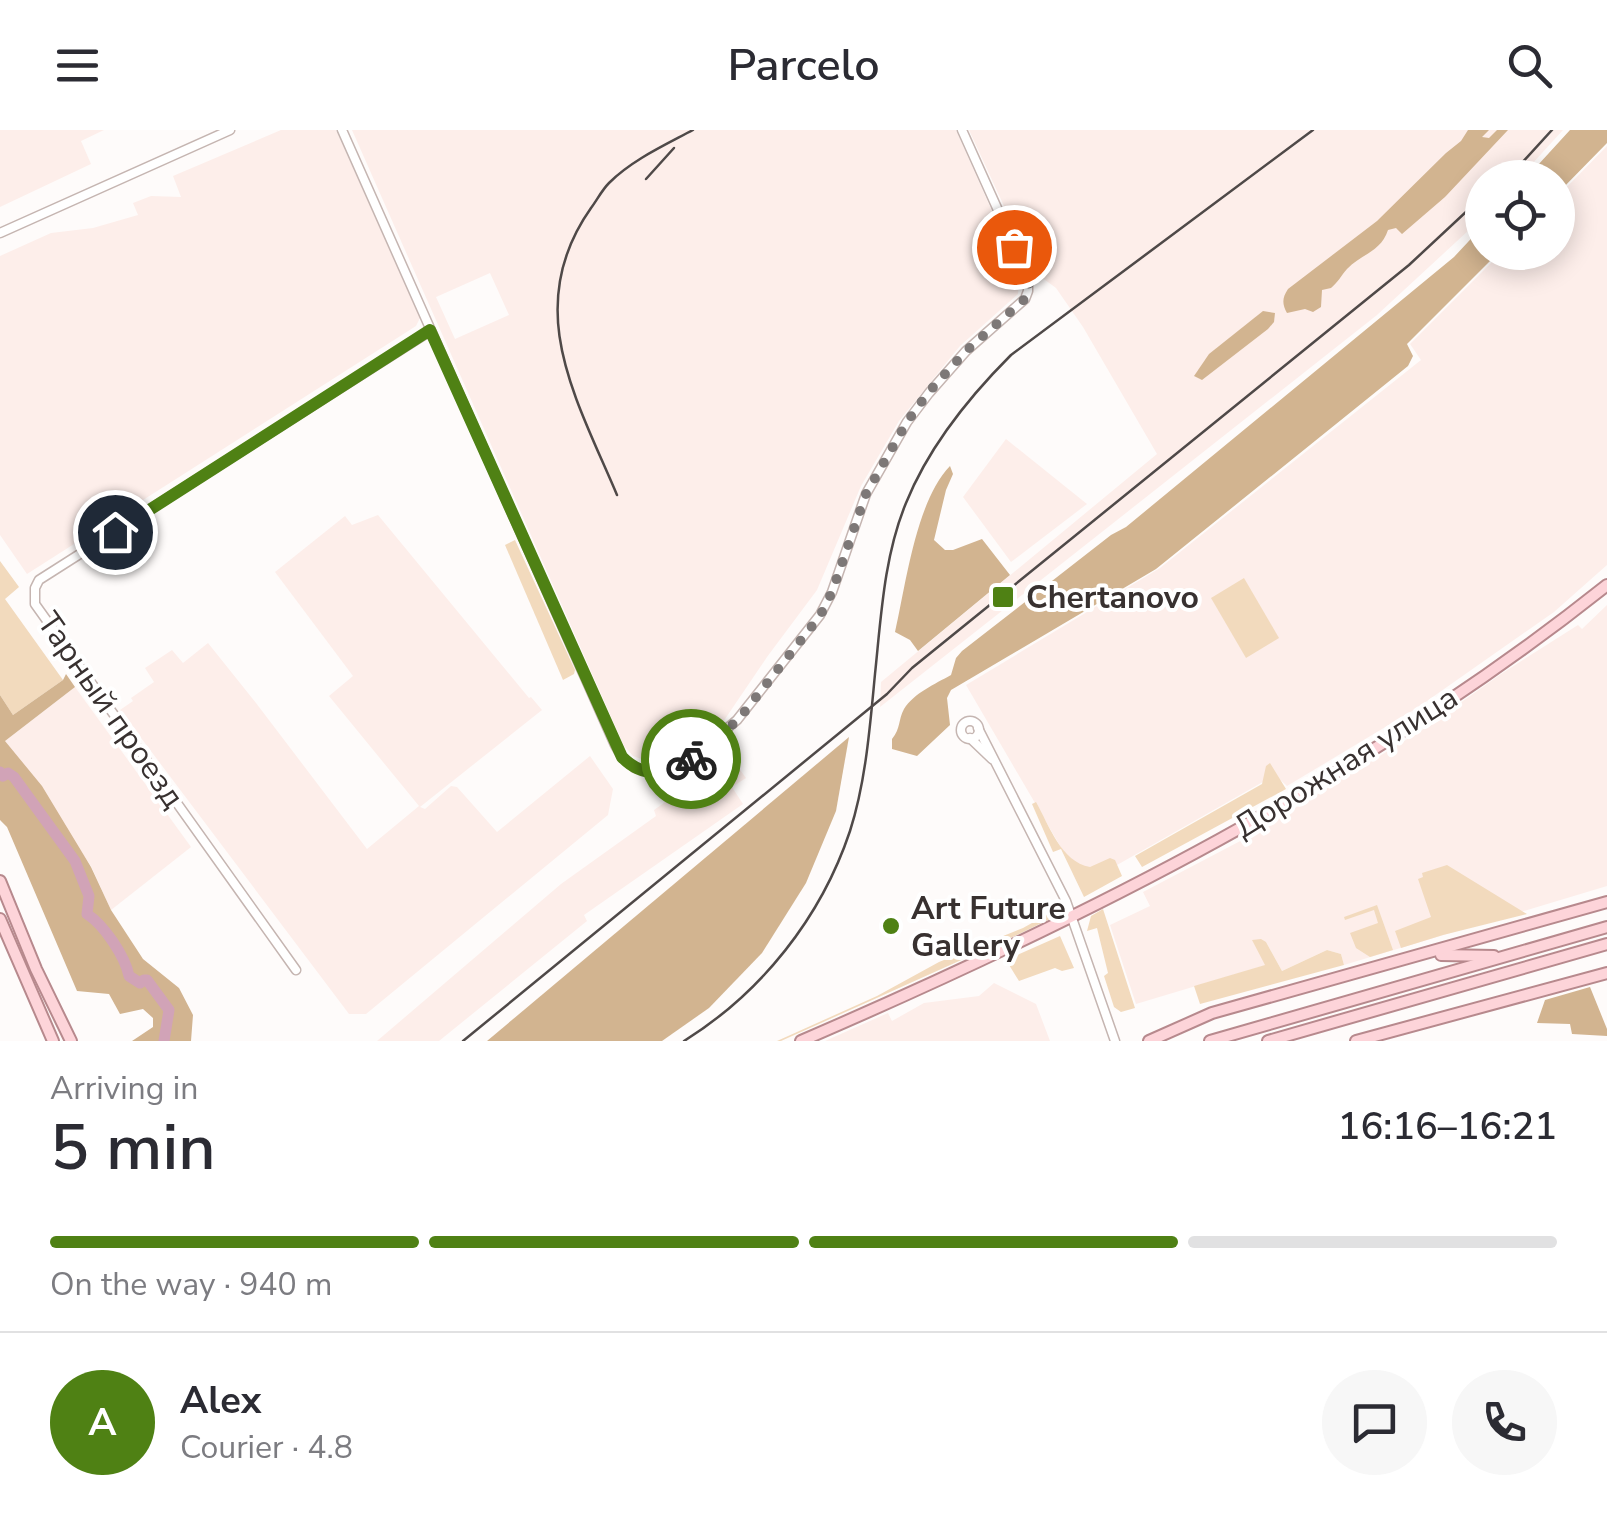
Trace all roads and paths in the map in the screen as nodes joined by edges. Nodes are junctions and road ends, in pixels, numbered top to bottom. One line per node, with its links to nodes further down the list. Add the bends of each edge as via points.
1 (230, 130): 4 (street)
2 (342, 130): 5 (street)
3 (962, 130): 5 (street, via 1028,277 1028,291 907,422 866,494 820,616 738,720 674,770 635,768 615,745)
4 (0, 232)
5 (430, 330): 18 (street, Тарный проезд, via 35,588 35,604)
6 (1607, 585): 12 (main road, Дорожная улица, via 1358,758)
7 (978, 728): 8 (street); 8 (street, via 963,724 962,735); 9 (street)
8 (970, 738): 9 (street)
9 (998, 764): 12 (street)
10 (0, 881): 22 (main road)
11 (1607, 902): 17 (main road)
12 (1072, 916): 23 (main road, Дорожная улица); 24 (street)
13 (0, 919): 21 (main road)
14 (1607, 927): 16 (main road)
15 (1607, 944): 20 (main road)
16 (1505, 956): 17 (main road); 26 (main road)
17 (1402, 961): 25 (main road, via 1212,1013)
18 (296, 970)
19 (1607, 974): 29 (main road)
20 (1314, 1028): 27 (main road); 28 (main road)
21 (53, 1041)
22 (72, 1041)
23 (801, 1041)
24 (1115, 1041)
25 (1149, 1041)
26 (1210, 1041)
27 (1268, 1041)
28 (1290, 1041)
29 (1356, 1041)

